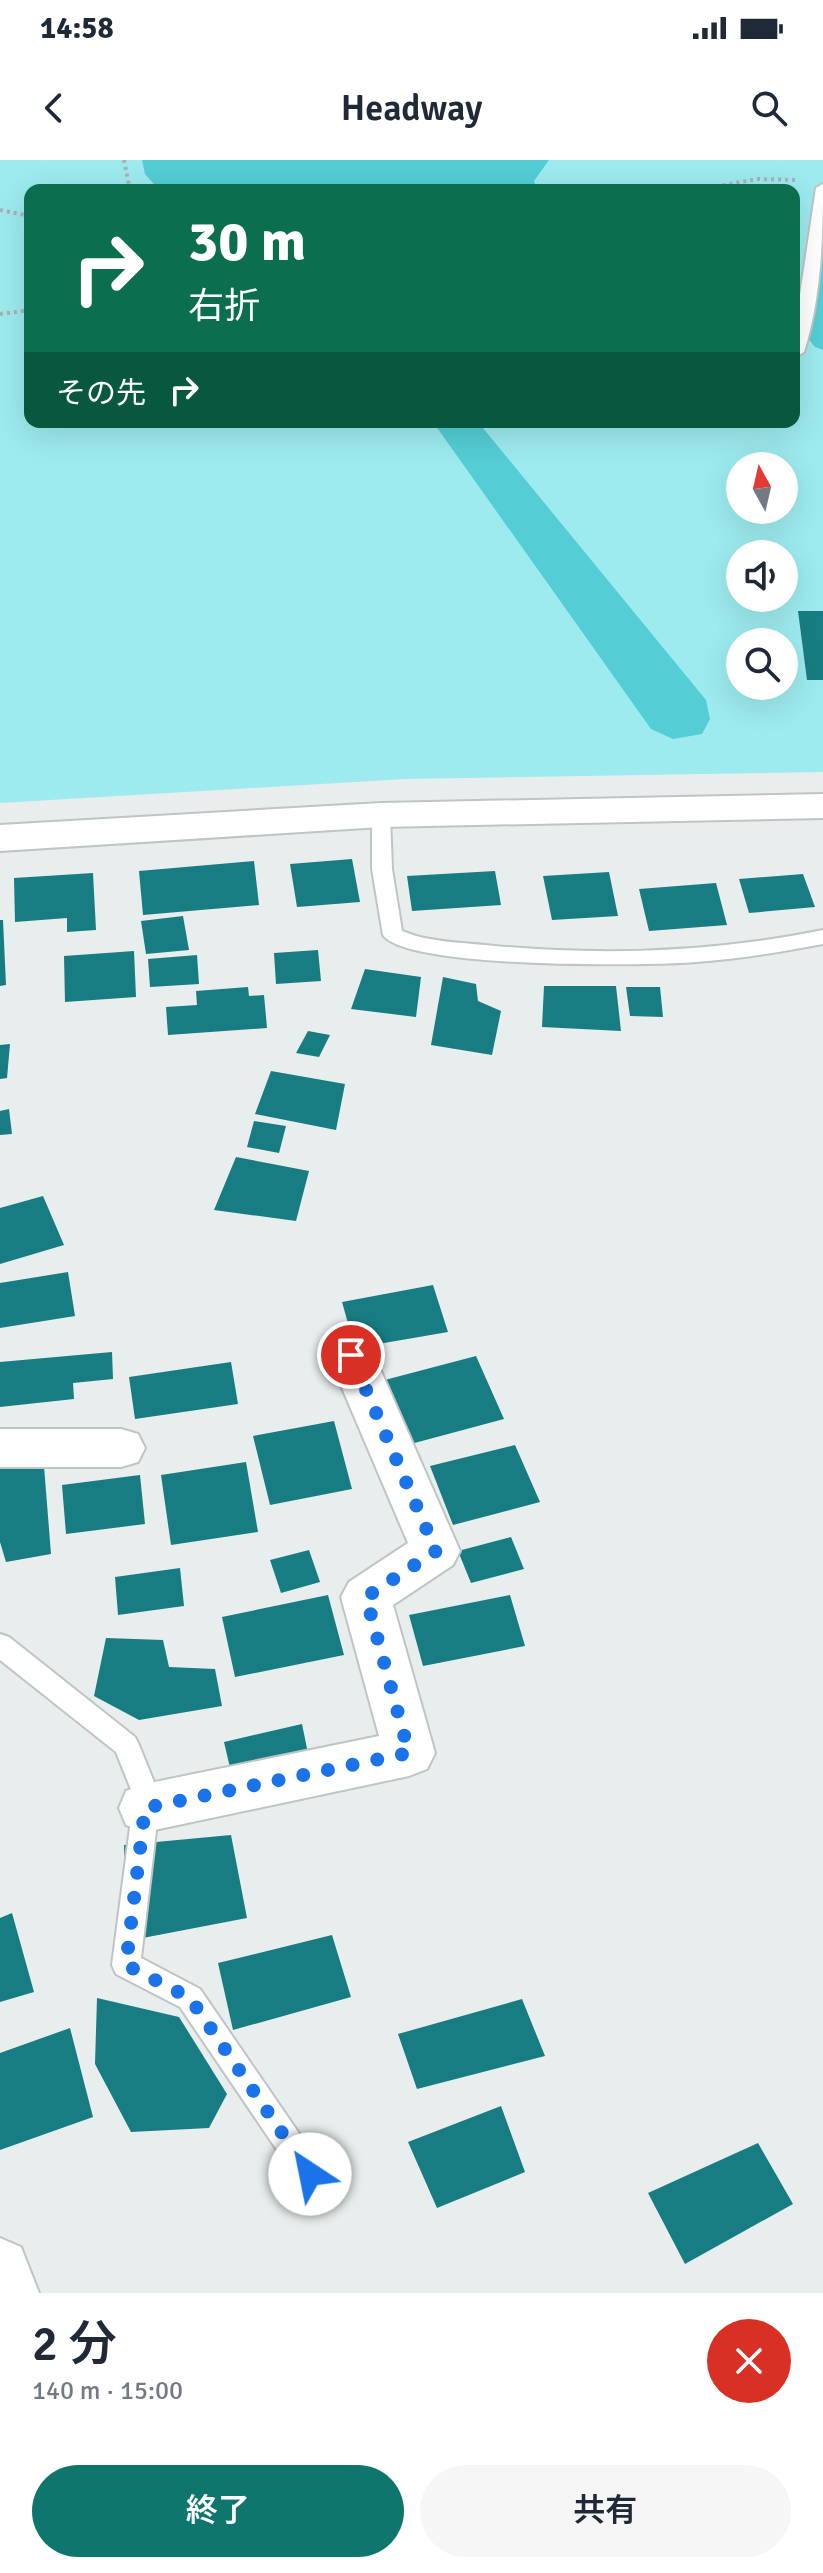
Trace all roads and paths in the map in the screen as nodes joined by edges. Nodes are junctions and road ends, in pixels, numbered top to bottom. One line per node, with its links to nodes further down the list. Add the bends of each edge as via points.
1 (124, 160): 2 (path)
2 (129, 184)
3 (729, 184): 4 (path, via 758,179)
4 (816, 184): 9 (lane)
5 (0, 210): 6 (path)
6 (24, 215)
7 (24, 311): 8 (path)
8 (0, 314)
9 (800, 340)
10 (823, 806): 11 (street)
11 (381, 815): 12 (street); 13 (lane, via 382,869 393,935 414,945 539,958 621,957 704,954)
12 (0, 838)
13 (823, 937)
14 (351, 1355): 18 (street, via 436,1551 366,1597 409,1753)
15 (0, 1448): 16 (street)
16 (121, 1448)
17 (0, 1645): 18 (lane, via 126,1745 147,1797)
18 (145, 1808): 19 (lane, via 126,1965 190,1998)
19 (310, 2174)
20 (0, 2268): 21 (street)
21 (9, 2293)

